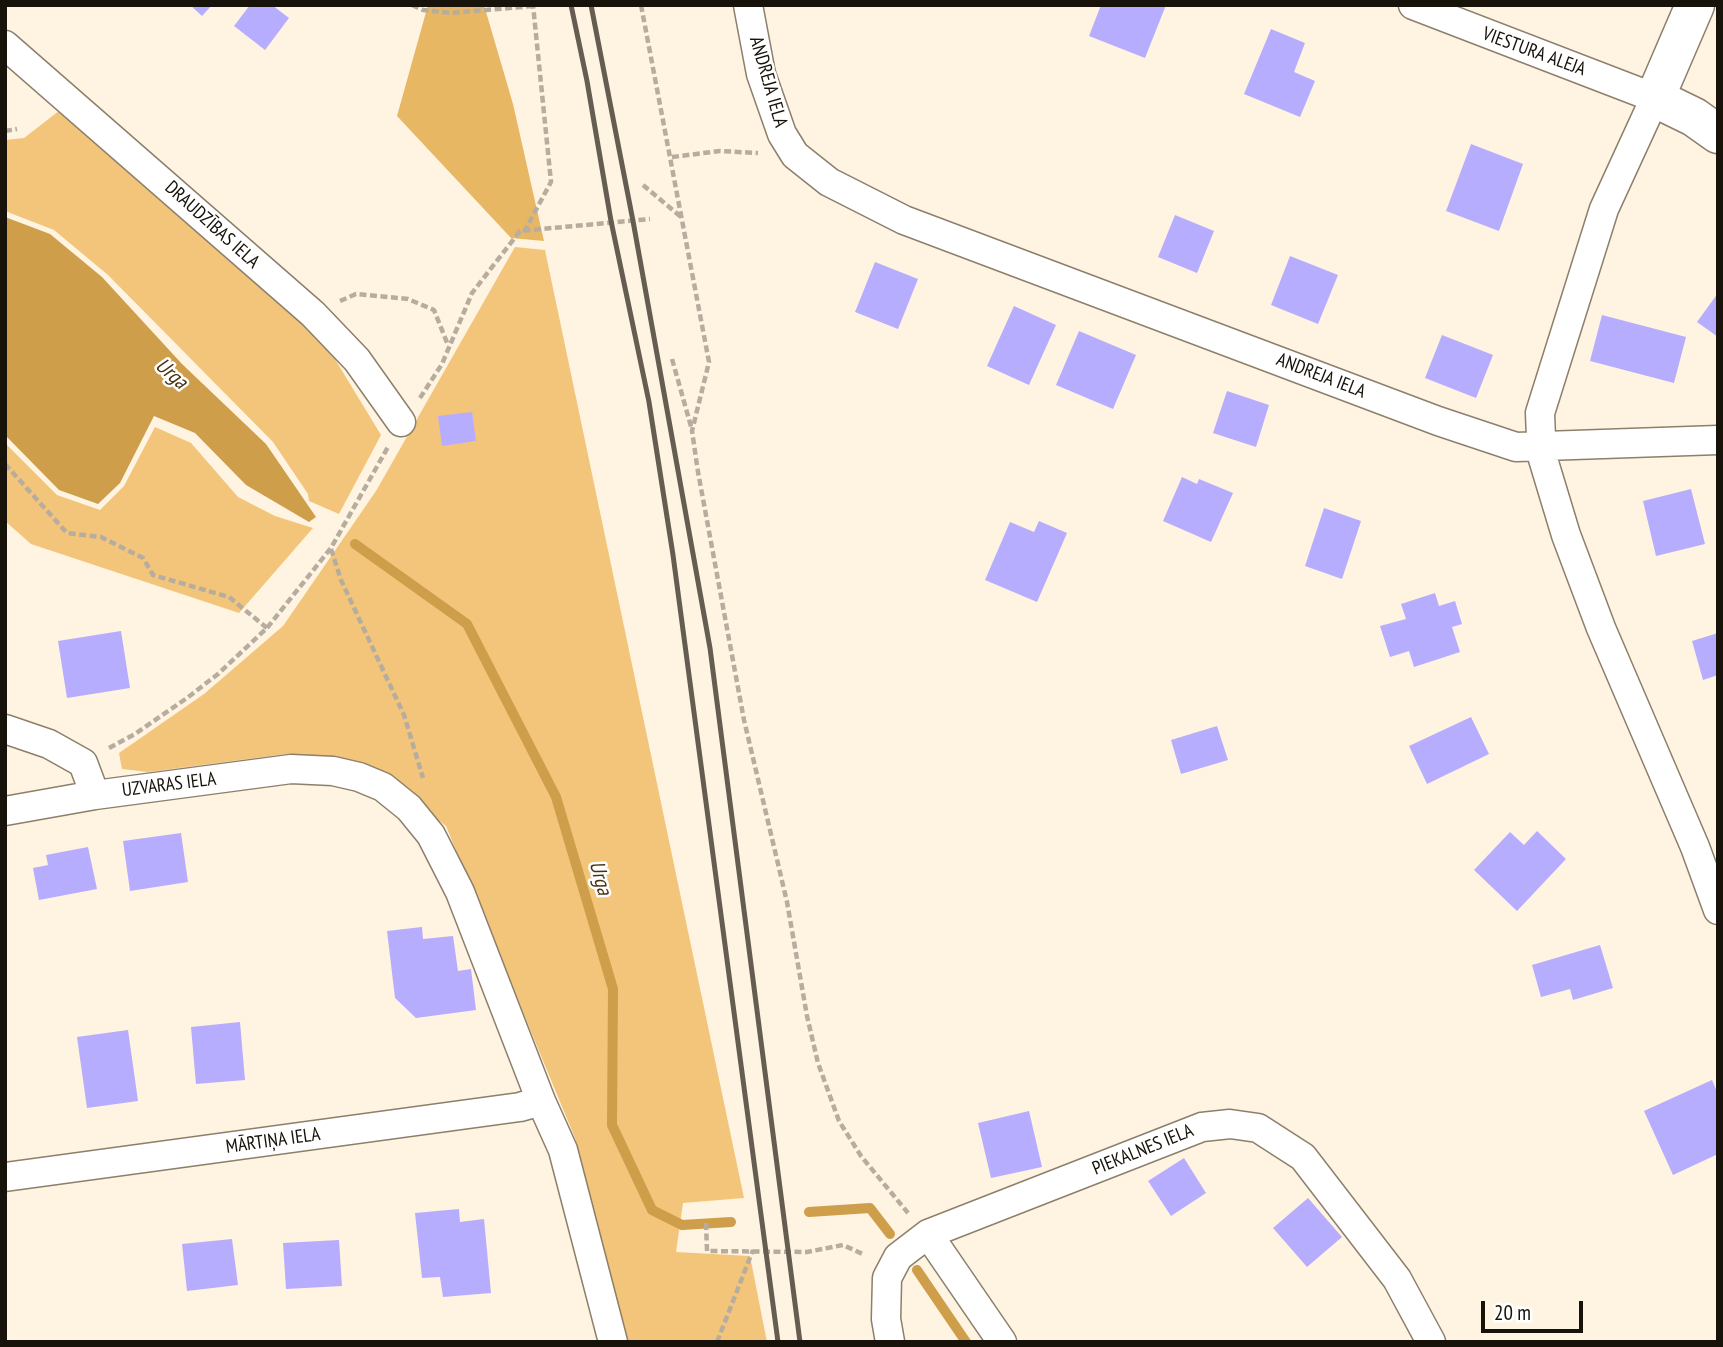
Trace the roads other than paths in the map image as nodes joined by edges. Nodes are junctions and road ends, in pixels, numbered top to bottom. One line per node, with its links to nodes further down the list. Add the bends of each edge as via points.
1 (748, 5): 9 (street, ANDREJA IELA, via 761,74 782,134 795,155 829,182 904,220 1438,421 1516,447)
2 (1413, 5): 5 (street, VIESTURA ALEJA)
3 (1695, 5): 5 (street)
4 (5, 45): 7 (street, DRAUDZĪBAS IELA, via 313,314 357,360)
5 (1656, 98): 6 (street); 9 (street, via 1604,209 1540,413)
6 (1718, 134)
7 (401, 422)
8 (1718, 440): 9 (street, ANDREJA IELA)
9 (1541, 446): 13 (street, via 1579,570)
10 (5, 729): 11 (street, via 50,744 83,763)
11 (95, 795): 12 (street, UZVARAS IELA); 14 (street, UZVARAS IELA, via 291,769 359,776 383,787 409,808 431,835 460,892)
12 (5, 811)
13 (1718, 910)
14 (541, 1101): 15 (street, MĀRTIŅA IELA); 17 (street, UZVARAS IELA, via 563,1150)
15 (5, 1177)
16 (928, 1234): 18 (street, PIEKALNES IELA, via 898,1257 887,1278); 19 (street); 20 (street, PIEKALNES IELA, via 1202,1127 1258,1128 1303,1157 1397,1279)
17 (613, 1342)
18 (890, 1342)
19 (1002, 1342)
20 (1431, 1342)

